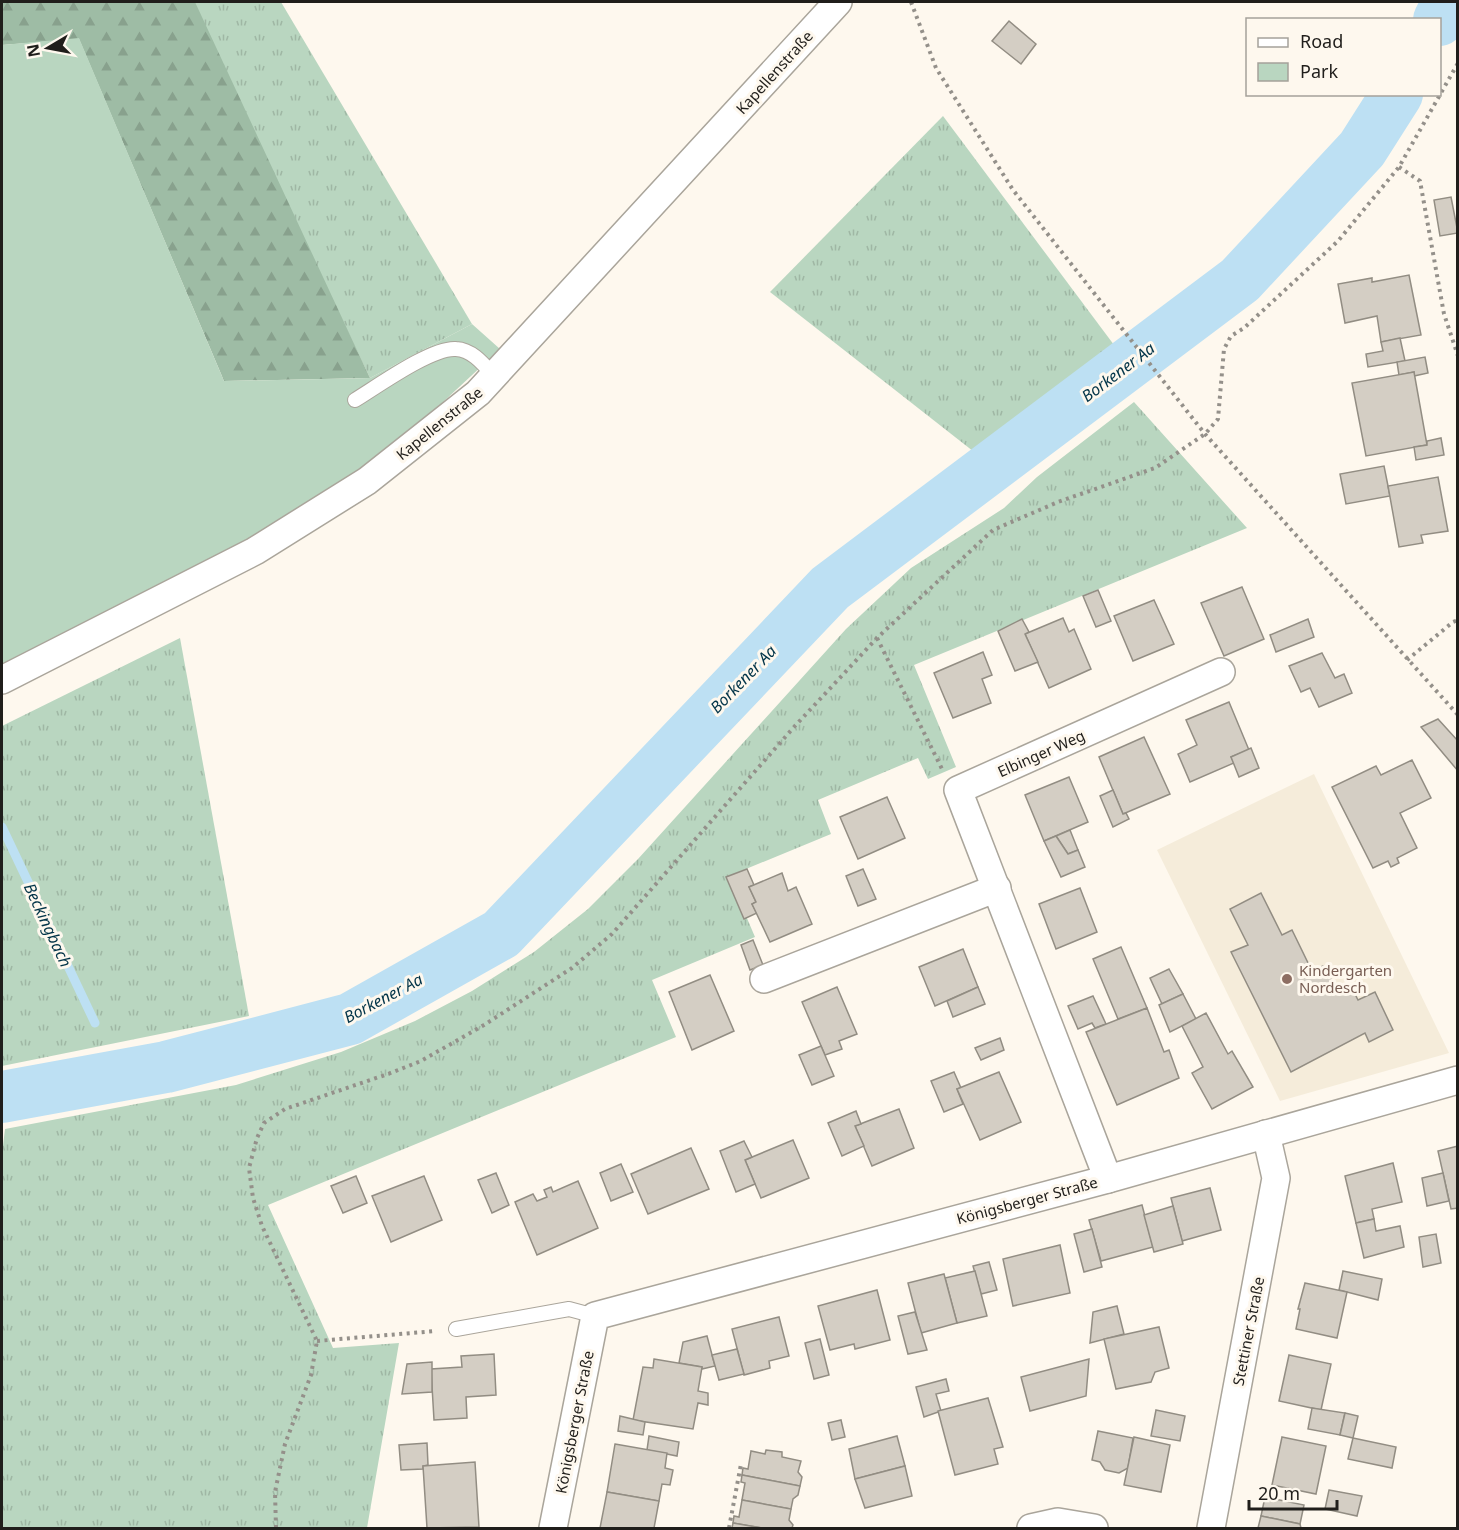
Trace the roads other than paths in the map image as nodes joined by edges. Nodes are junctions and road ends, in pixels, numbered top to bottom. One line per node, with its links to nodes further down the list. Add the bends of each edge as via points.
1 (838, 2): 2 (street, Kapellenstraße)
2 (494, 376): 3 (lane, via 475,356 457,349 436,353); 5 (street, Kapellenstraße, via 367,481 255,551)
3 (355, 400)
4 (1221, 672): 6 (street, Elbinger Weg, via 958,790)
5 (2, 680)
6 (997, 888): 7 (street); 10 (street)
7 (764, 979)
8 (1458, 1080): 9 (street, Königsberger Straße)
9 (1266, 1134): 10 (street, Königsberger Straße); 16 (street, Stettiner Straße, via 1276,1178)
10 (1108, 1179): 11 (street, Königsberger Straße)
11 (595, 1316): 12 (lane, Königsberger Straße, via 569,1309); 13 (street, Königsberger Straße)
12 (456, 1329)
13 (553, 1528)
14 (1031, 1528): 15 (street, via 1058,1522)
15 (1094, 1528)
16 (1211, 1528)

